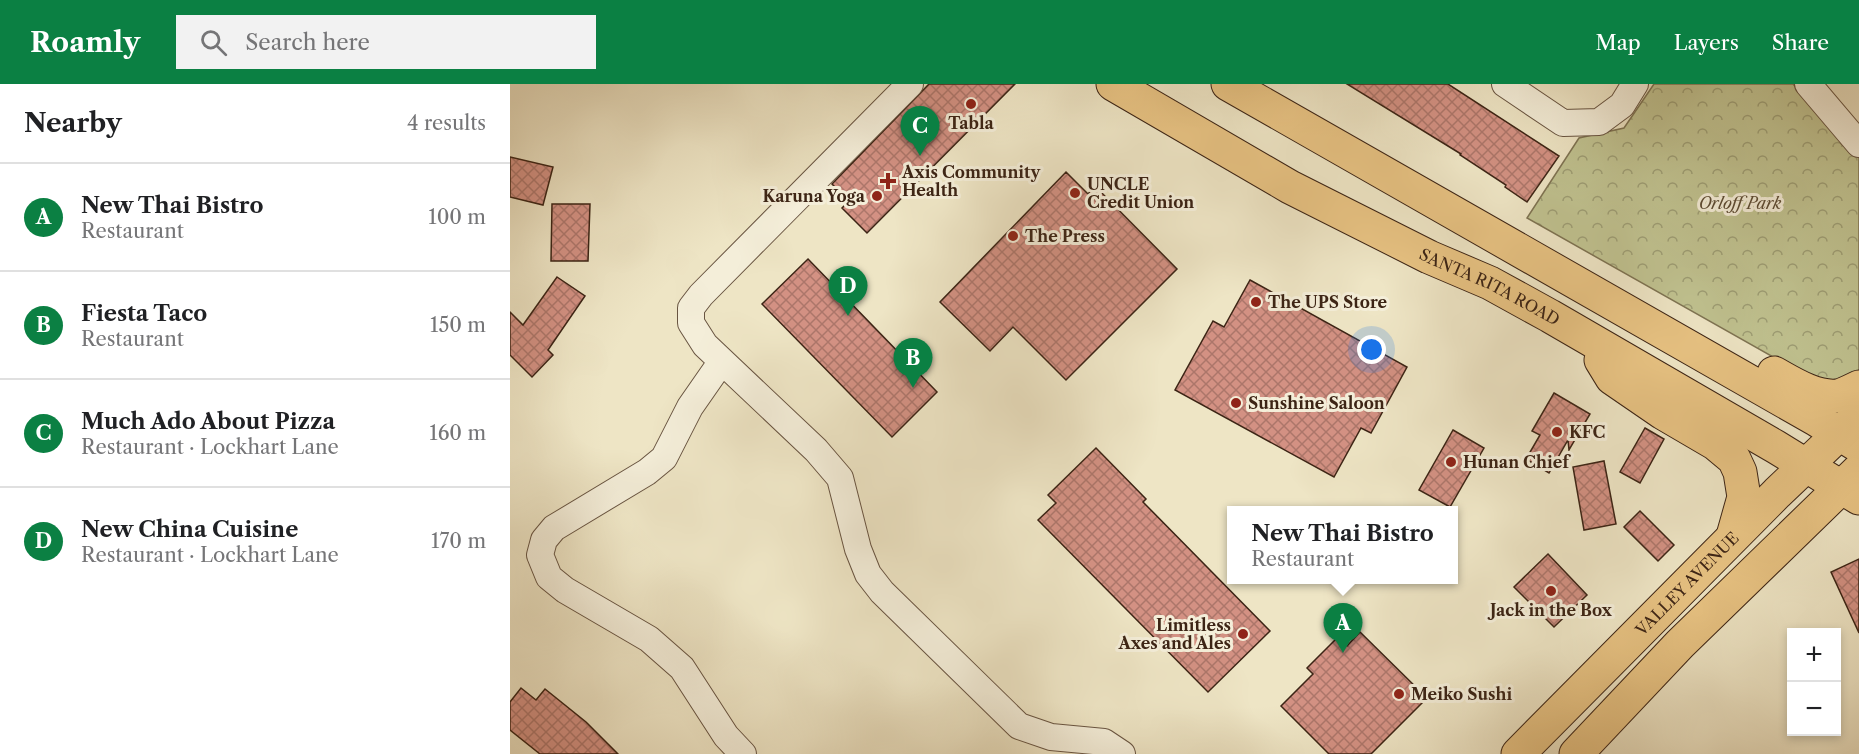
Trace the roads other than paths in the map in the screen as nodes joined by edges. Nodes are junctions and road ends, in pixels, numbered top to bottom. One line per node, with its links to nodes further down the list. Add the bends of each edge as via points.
1 (910, 84): 10 (street, via 691,308 691,323 705,345)
2 (1113, 84): 9 (main road, SANTA RITA ROAD, via 1290,187 1490,283)
3 (1209, 84): 7 (main road)
4 (1505, 84): 5 (street, via 1563,123 1599,122 1622,105)
5 (1635, 84)
6 (1808, 84): 8 (street)
7 (1234, 88): 11 (main road)
8 (1859, 144)
9 (1587, 338): 14 (main road, SANTA RITA ROAD); 16 (main road, via 1612,378 1734,459 1744,497)
10 (722, 361): 17 (street, via 690,407 664,458 554,528 544,540 540,555 549,577 565,590 649,639 682,668 726,736); 18 (street, via 840,478 858,549 868,574 882,592 1019,726 1051,737 1104,742)
11 (1732, 370): 12 (main road, via 1773,372 1793,384 1837,396); 13 (main road)
12 (1859, 387)
13 (1852, 432): 14 (main road, VALLEY AVENUE)
14 (1806, 465): 15 (main road, SANTA RITA ROAD); 16 (main road, VALLEY AVENUE)
15 (1853, 485): 20 (main road, via 1680,644)
16 (1732, 537): 19 (main road, VALLEY AVENUE)
17 (743, 754)
18 (1122, 754)
19 (1518, 754)
20 (1576, 754)

